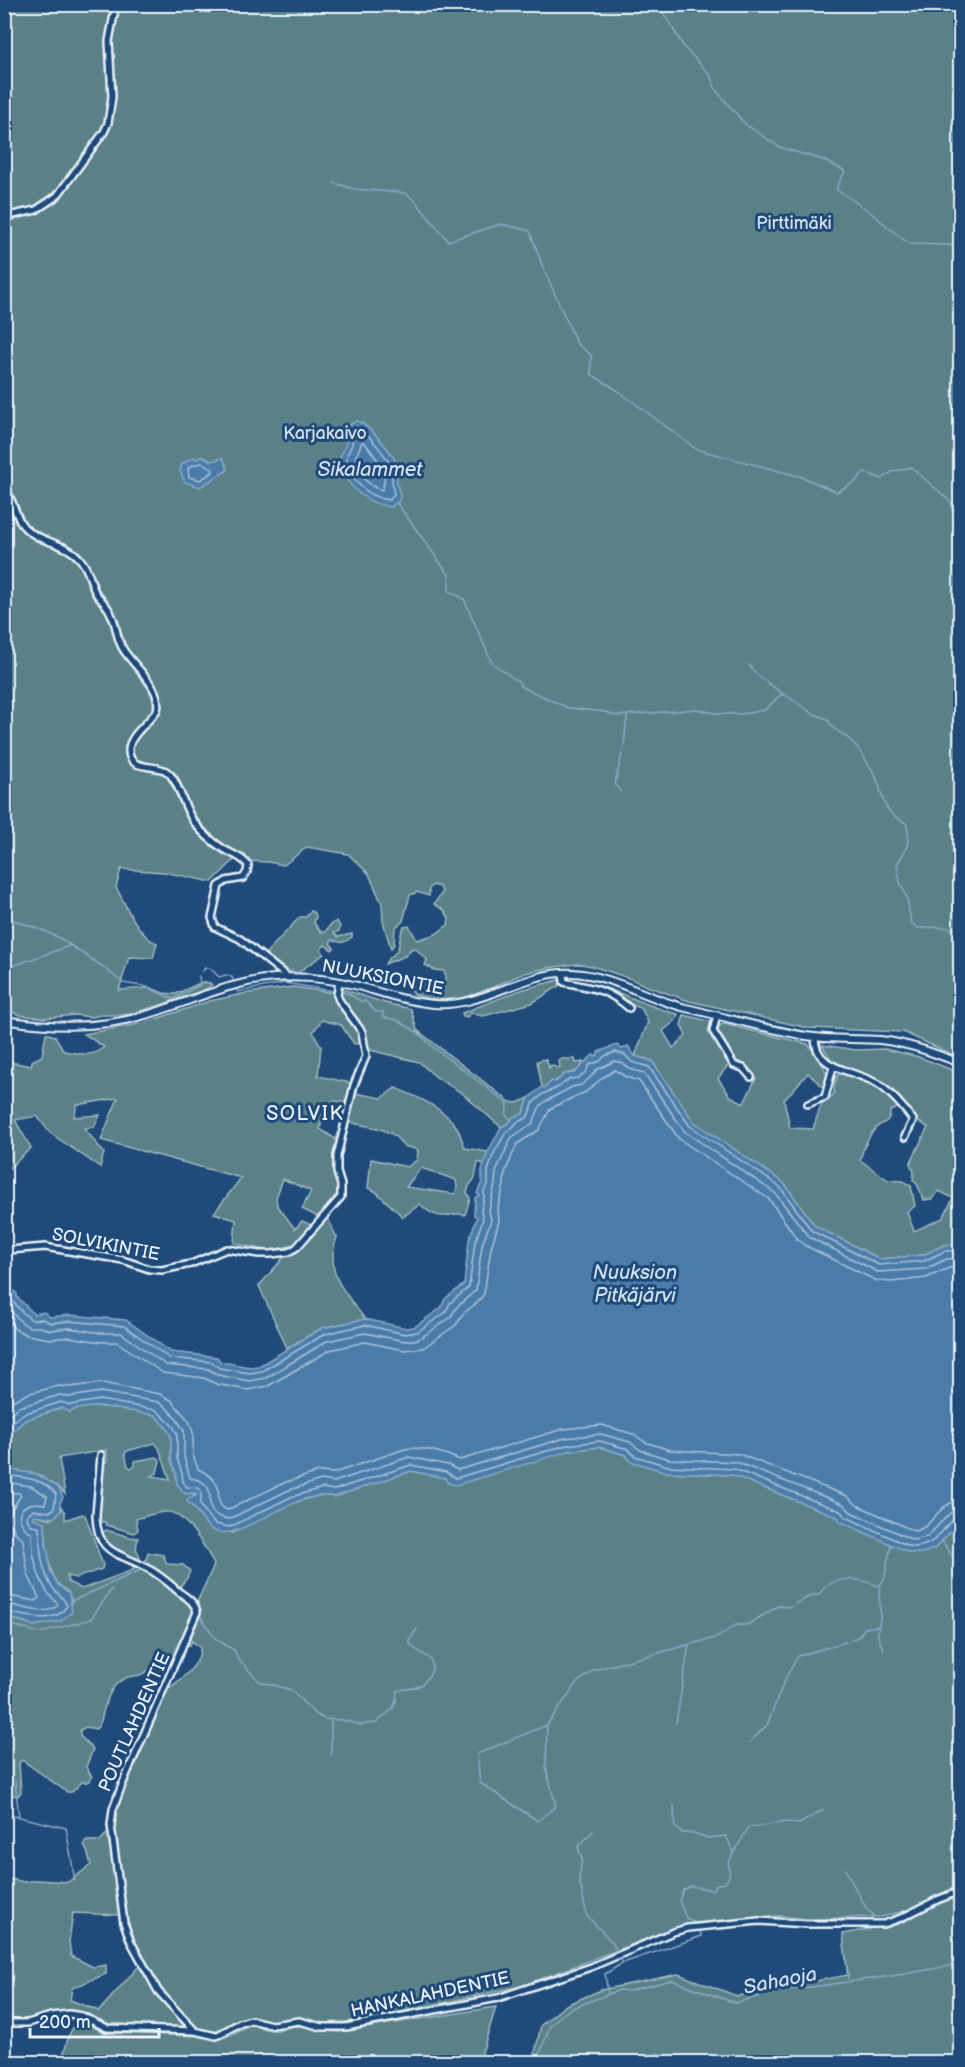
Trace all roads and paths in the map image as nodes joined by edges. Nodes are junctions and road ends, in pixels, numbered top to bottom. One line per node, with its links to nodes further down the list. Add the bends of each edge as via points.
1 (116, 4): 2 (street, via 110,41 112,97 104,132 57,196 36,210)
2 (4, 217)
3 (4, 488): 5 (street, via 24,527 75,553 86,566 97,594 111,613 118,640 155,692 157,710 129,746 129,758 138,765 160,768 170,774 194,822 247,863 249,869 243,878 219,886 212,918 215,927 240,939)
4 (563, 973): 6 (street, NUUKSIONTIE, via 535,977 472,1001 448,1004 410,1001); 7 (street, via 564,982 602,990); 8 (street, NUUKSIONTIE, via 597,976 667,1003)
5 (289, 978): 6 (street, NUUKSIONTIE); 9 (street, NUUKSIONTIE, via 238,983 147,1015 106,1024 55,1026)
6 (339, 982): 16 (street, SOLVIKINTIE, via 337,995 362,1032 366,1056 354,1085 339,1145 336,1164 341,1197 297,1247 271,1254 227,1249 191,1264 162,1270 45,1247)
7 (629, 1008)
8 (717, 1015): 10 (street, NUUKSIONTIE); 13 (street, via 713,1031 734,1065)
9 (4, 1020)
10 (815, 1037): 11 (street, NUUKSIONTIE, via 903,1043); 12 (street, via 823,1059)
11 (960, 1063)
12 (833, 1067): 14 (street, via 825,1097); 15 (street, via 867,1078 905,1109 913,1120)
13 (751, 1077)
14 (808, 1104)
15 (905, 1137)
16 (4, 1248)
17 (101, 1455): 20 (street, POUTLAHDENTIE, via 96,1515 101,1542 149,1569 197,1608 111,1817 127,1934 158,1992)
18 (960, 1891): 20 (street, HANKALAHDENTIE, via 884,1924 759,1921 688,1928 591,1968 498,1998 346,2027 322,2027 299,2021 272,2025 251,2020 216,2036)
19 (4, 2023): 20 (street, HANKALAHDENTIE, via 28,2023 69,2014 107,2028)
20 (195, 2031)

